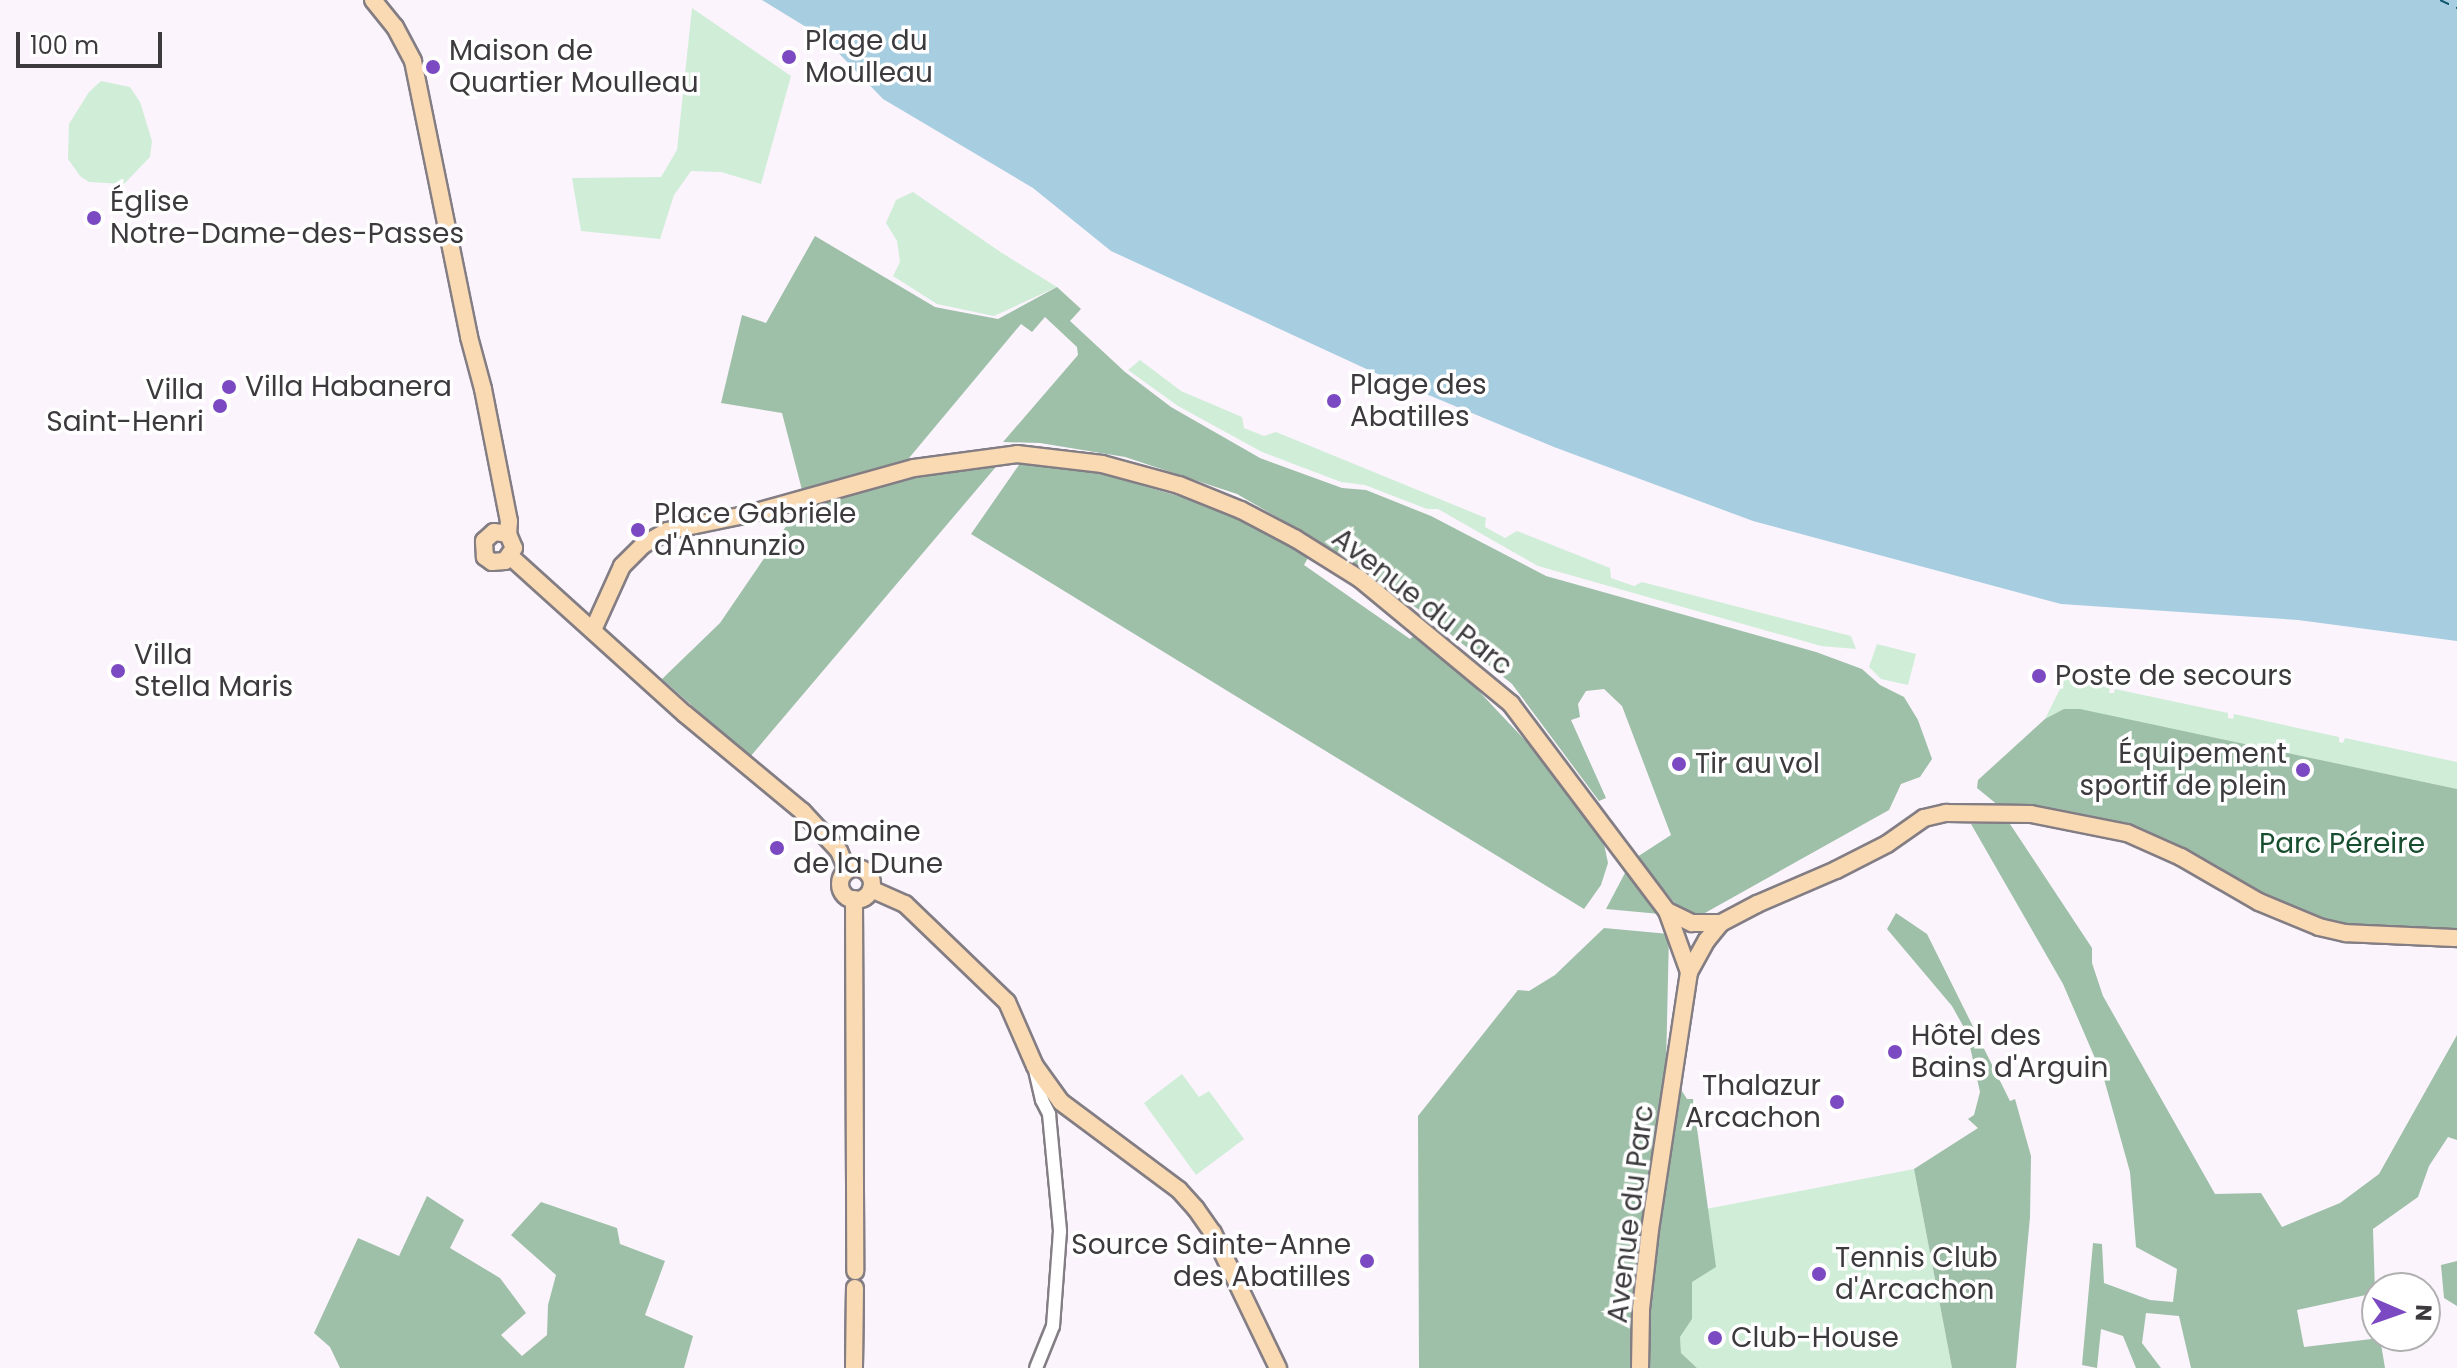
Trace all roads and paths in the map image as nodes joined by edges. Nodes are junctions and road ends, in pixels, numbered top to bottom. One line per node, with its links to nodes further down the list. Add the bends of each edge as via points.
1 (373, 0): 2 (main road, via 413,61 483,389)
2 (508, 534): 3 (main road, via 514,548); 3 (main road, via 502,530 487,535 485,557 492,562)
3 (511, 557): 4 (main road)
4 (593, 630): 5 (main road, via 802,811 839,851); 9 (main road, Avenue du Parc, via 622,566 667,531 914,468 994,454 1102,464 1179,485 1241,510 1360,579 1511,704)
5 (847, 870): 6 (main road, via 864,870); 7 (main road, via 841,887)
6 (871, 889): 7 (main road); 13 (main road, via 905,904 1007,1002)
7 (854, 899): 14 (main road)
8 (1721, 923): 9 (main road); 10 (main road, via 1857,860 1924,818 1971,812 2031,814 2127,833 2319,927); 11 (main road, Avenue du Parc)
9 (1683, 929): 11 (main road); 12 (main road, Avenue du Parc)
10 (2457, 938)
11 (1707, 940): 12 (main road, Avenue du Parc)
12 (1689, 972): 17 (main road, Avenue du Parc, via 1650,1230)
13 (1055, 1108): 15 (street, via 1059,1246 1053,1326); 16 (main road, via 1179,1190 1196,1209 1213,1233)
14 (854, 1368)
15 (1036, 1368)
16 (1278, 1368)
17 (1640, 1368)

